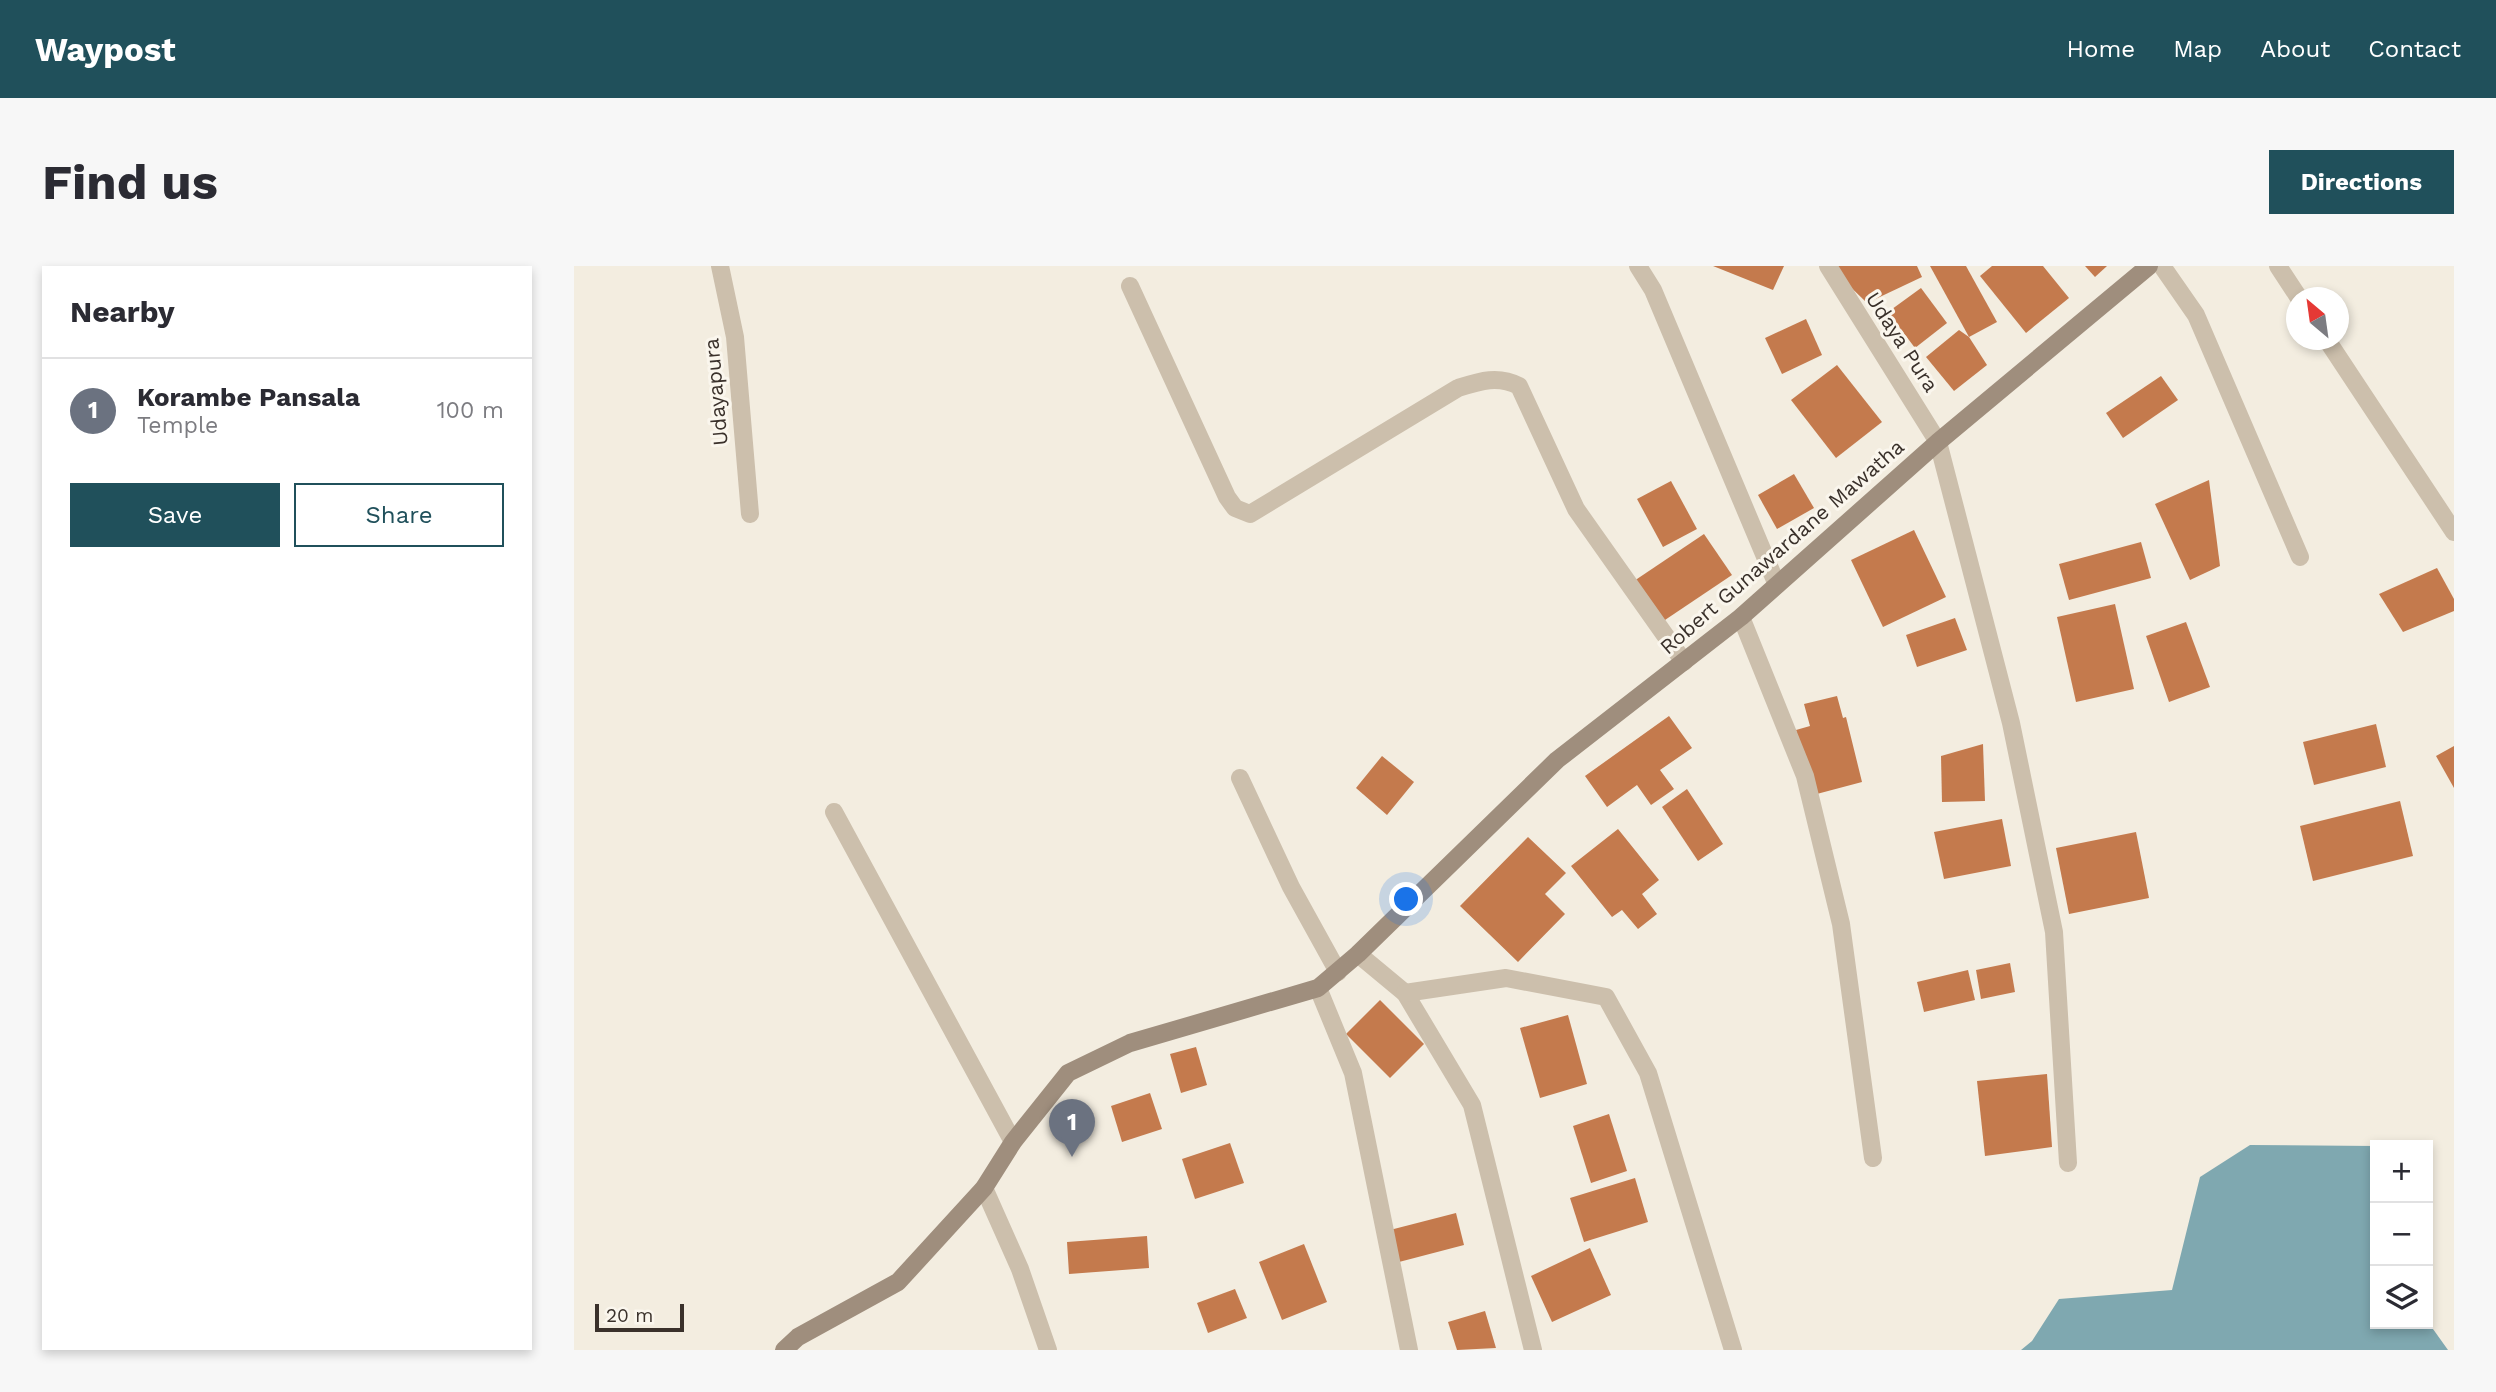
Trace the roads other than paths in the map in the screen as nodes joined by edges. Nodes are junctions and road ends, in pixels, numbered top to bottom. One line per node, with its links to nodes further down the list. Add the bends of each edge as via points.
1 (720, 266): 11 (street, Udayapura, via 735,337)
2 (1638, 266): 14 (street, via 1653,290)
3 (1828, 266): 10 (street, Udaya Pura)
4 (2149, 266): 10 (street, Robert Gunawardane Mawatha)
5 (2162, 266): 13 (street, via 2196,315)
6 (2278, 266): 8 (street)
7 (1130, 286): 16 (street, via 1227,497 1242,513 1250,514 1458,388 1487,379 1507,380 1519,387 1576,509)
8 (2292, 287)
9 (2334, 350): 12 (street)
10 (1938, 442): 14 (street, Robert Gunawardane Mawatha); 25 (street, Udaya Pura, via 2011,723 2054,932)
11 (750, 514)
12 (2454, 532)
13 (2300, 557)
14 (1777, 585): 15 (street, Robert Gunawardane Mawatha)
15 (1741, 617): 16 (street, Robert Gunawardane Mawatha); 24 (street, via 1809,790 1841,924)
16 (1684, 662): 19 (street, Robert Gunawardane Mawatha, via 1558,760)
17 (1240, 778): 20 (street, via 1291,887)
18 (834, 812): 23 (street)
19 (1359, 954): 20 (street, Robert Gunawardane Mawatha); 22 (street)
20 (1338, 972): 21 (street, Robert Gunawardane Mawatha)
21 (1318, 988): 23 (street, Robert Gunawardane Mawatha, via 1130,1043 1068,1073); 29 (street, via 1353,1073)
22 (1405, 993): 30 (street, via 1472,1105); 31 (street, via 1506,978 1606,998 1648,1073)
23 (1013, 1142): 26 (street, Robert Gunawardane Mawatha)
24 (1873, 1158)
25 (2068, 1163)
26 (984, 1188): 27 (street, Robert Gunawardane Mawatha, via 898,1282 798,1337); 28 (street, via 1020,1269)
27 (784, 1350)
28 (1048, 1350)
29 (1409, 1350)
30 (1533, 1350)
31 (1733, 1350)

